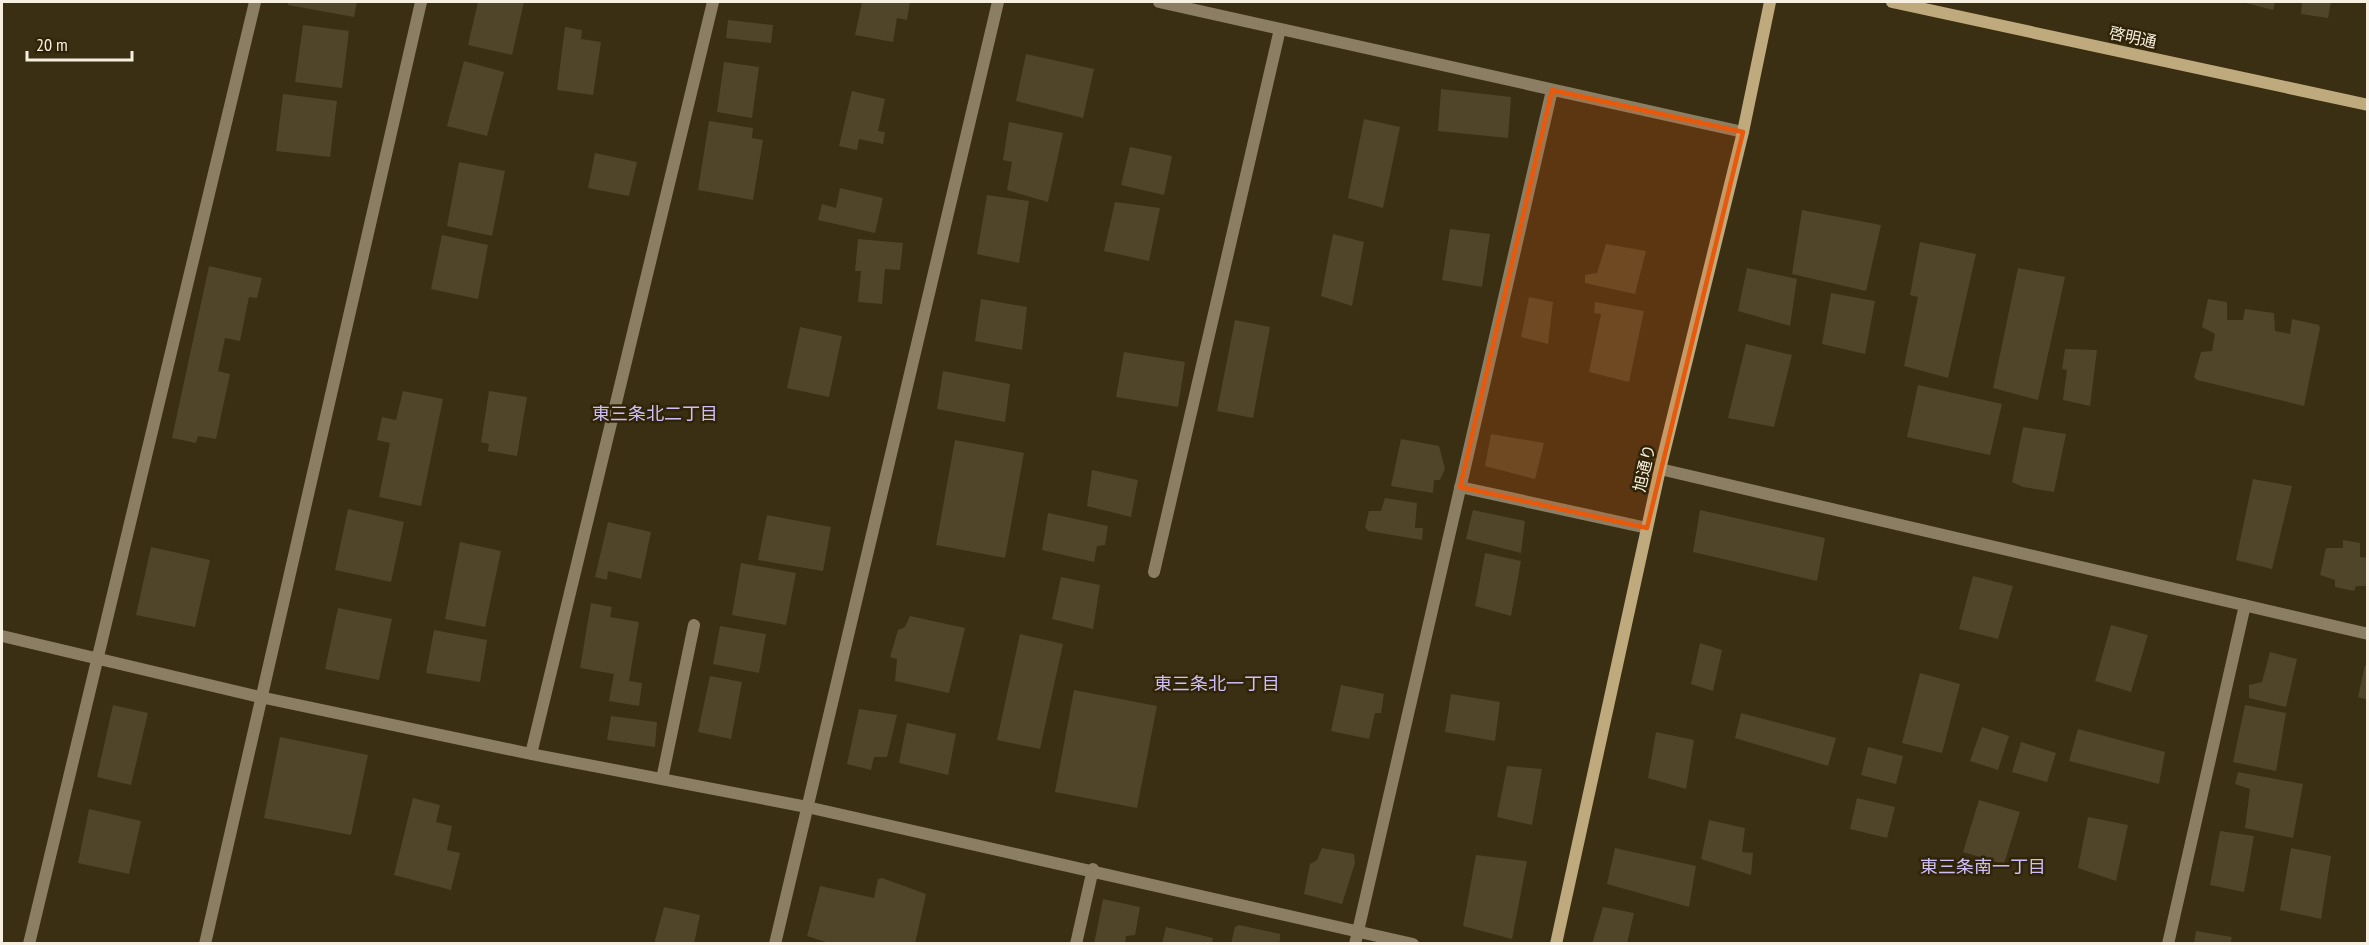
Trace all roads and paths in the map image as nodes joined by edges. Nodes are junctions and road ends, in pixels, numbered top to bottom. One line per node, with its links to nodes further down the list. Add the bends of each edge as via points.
1 (255, 2): 20 (street)
2 (421, 2): 21 (street)
3 (713, 2): 22 (street)
4 (998, 2): 24 (street)
5 (1159, 2): 8 (street)
6 (1770, 2): 11 (street, 旭通り)
7 (1892, 2): 10 (street, 啓明通)
8 (1280, 29): 9 (street); 15 (street)
9 (1552, 90): 11 (street); 13 (street)
10 (2367, 105)
11 (1743, 132): 12 (street, 旭通り)
12 (1660, 469): 14 (street, 旭通り); 16 (street)
13 (1460, 487): 14 (street); 26 (street)
14 (1647, 528): 32 (street, 旭通り)
15 (1154, 573)
16 (2245, 605): 18 (street); 33 (street)
17 (694, 625): 23 (street)
18 (2367, 634)
19 (2, 636): 20 (street)
20 (97, 658): 21 (street); 27 (street)
21 (260, 697): 22 (street); 28 (street)
22 (531, 754): 23 (street)
23 (662, 779): 24 (street)
24 (807, 807): 25 (street); 29 (street)
25 (1093, 869): 26 (street); 30 (street)
26 (1356, 938): 31 (street)
27 (28, 944)
28 (205, 944)
29 (775, 944)
30 (1076, 944)
31 (1413, 944)
32 (1556, 944)
33 (2168, 944)

